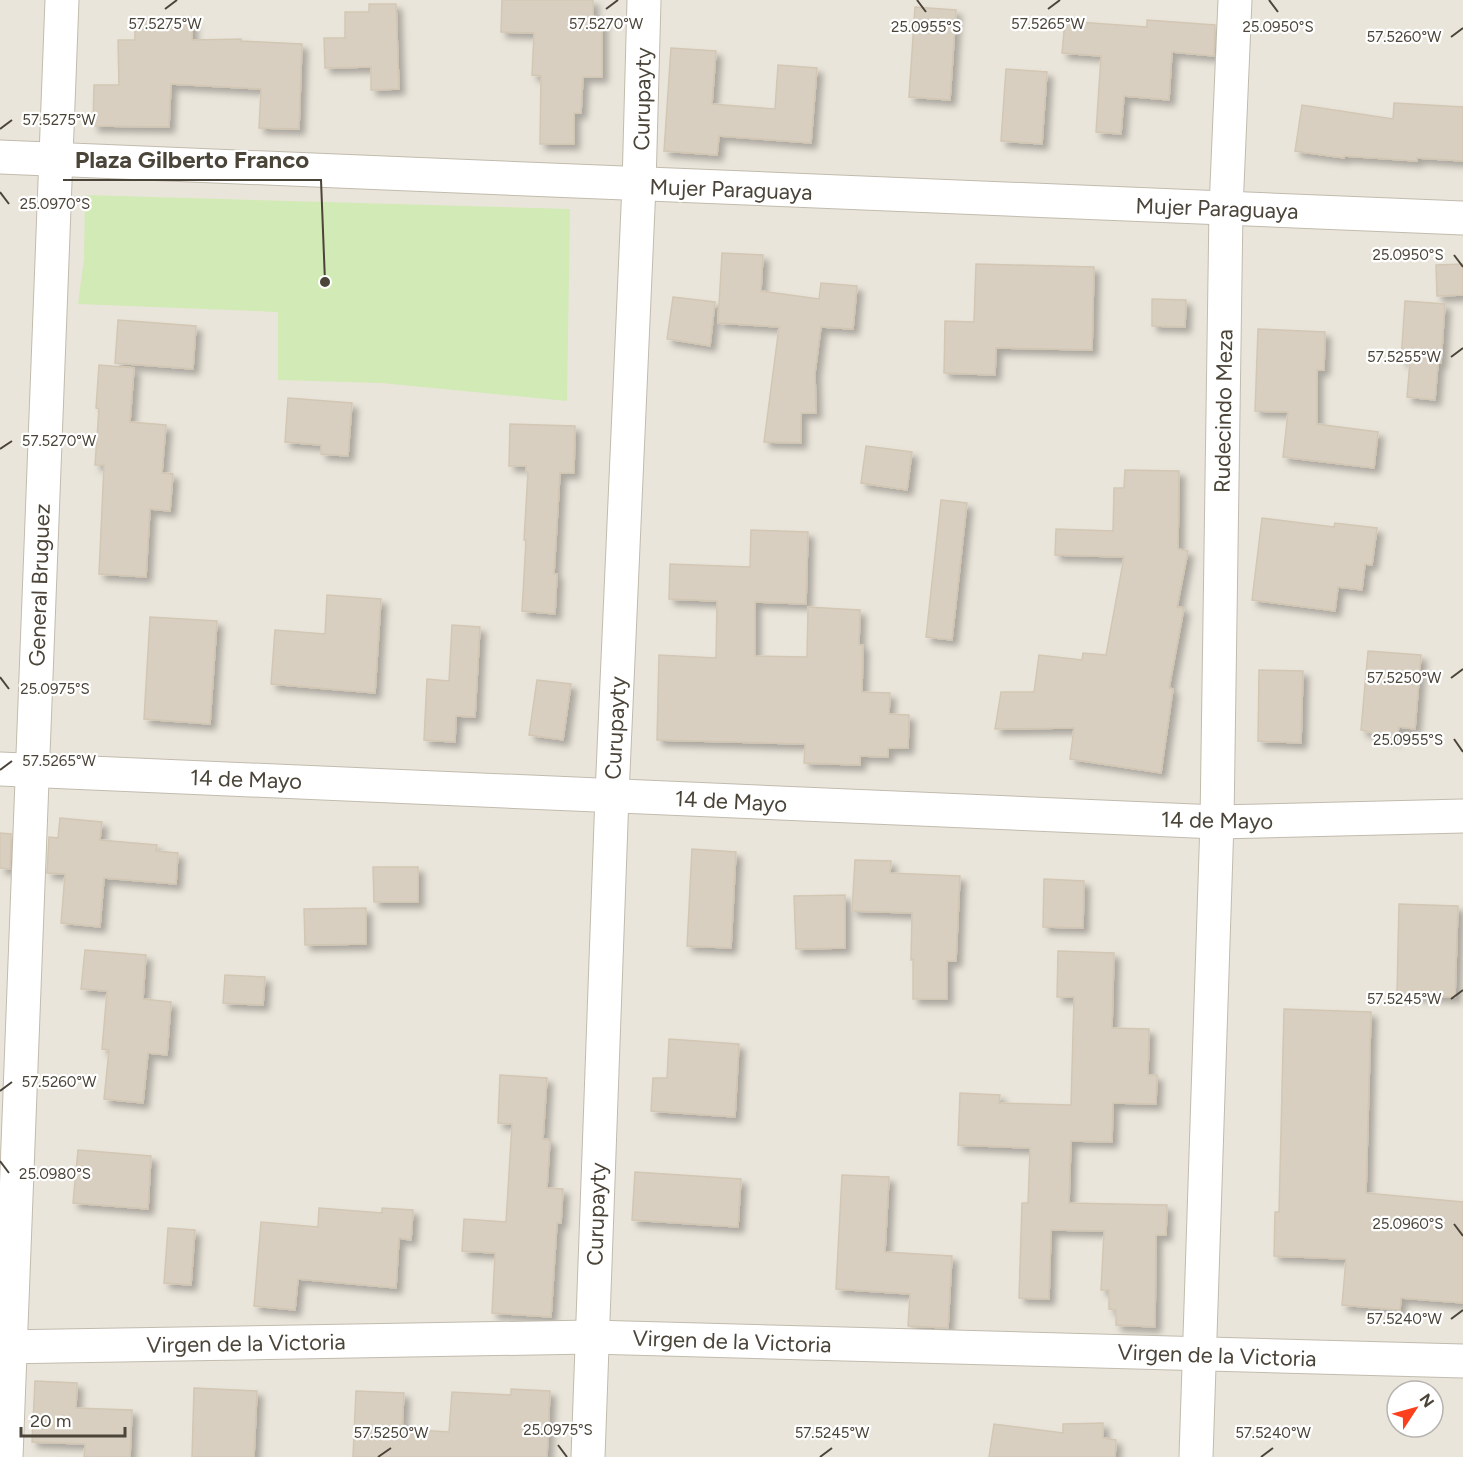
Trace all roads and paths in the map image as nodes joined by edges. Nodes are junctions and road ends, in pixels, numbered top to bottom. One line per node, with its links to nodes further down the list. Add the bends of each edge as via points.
1 (62, 0): 5 (street, General Bruguez)
2 (644, 0): 6 (street, Curupayty)
3 (1235, 0): 7 (street, Rudecindo Meza)
4 (0, 157): 5 (street, Mujer Paraguaya)
5 (54, 158): 6 (street, Mujer Paraguaya); 10 (street, General Bruguez)
6 (639, 185): 7 (street, Mujer Paraguaya); 11 (street, Curupayty)
7 (1226, 209): 8 (street, Mujer Paraguaya); 13 (street, Rudecindo Meza)
8 (1463, 218)
9 (0, 769): 10 (street, 14 de Mayo)
10 (33, 770): 11 (street, 14 de Mayo); 15 (street, General Bruguez)
11 (612, 795): 13 (street, 14 de Mayo); 14 (street, Curupayty)
12 (1463, 816): 13 (street, 14 de Mayo)
13 (1217, 822): 16 (street, Rudecindo Meza)
14 (591, 1337): 15 (street, Virgen de la Victoria); 16 (street, Virgen de la Victoria); 19 (street, Curupayty)
15 (6, 1347): 18 (street, General Bruguez)
16 (1199, 1355): 17 (street, Virgen de la Victoria); 20 (street, Rudecindo Meza)
17 (1463, 1361)
18 (6, 1457)
19 (588, 1457)
20 (1196, 1457)

